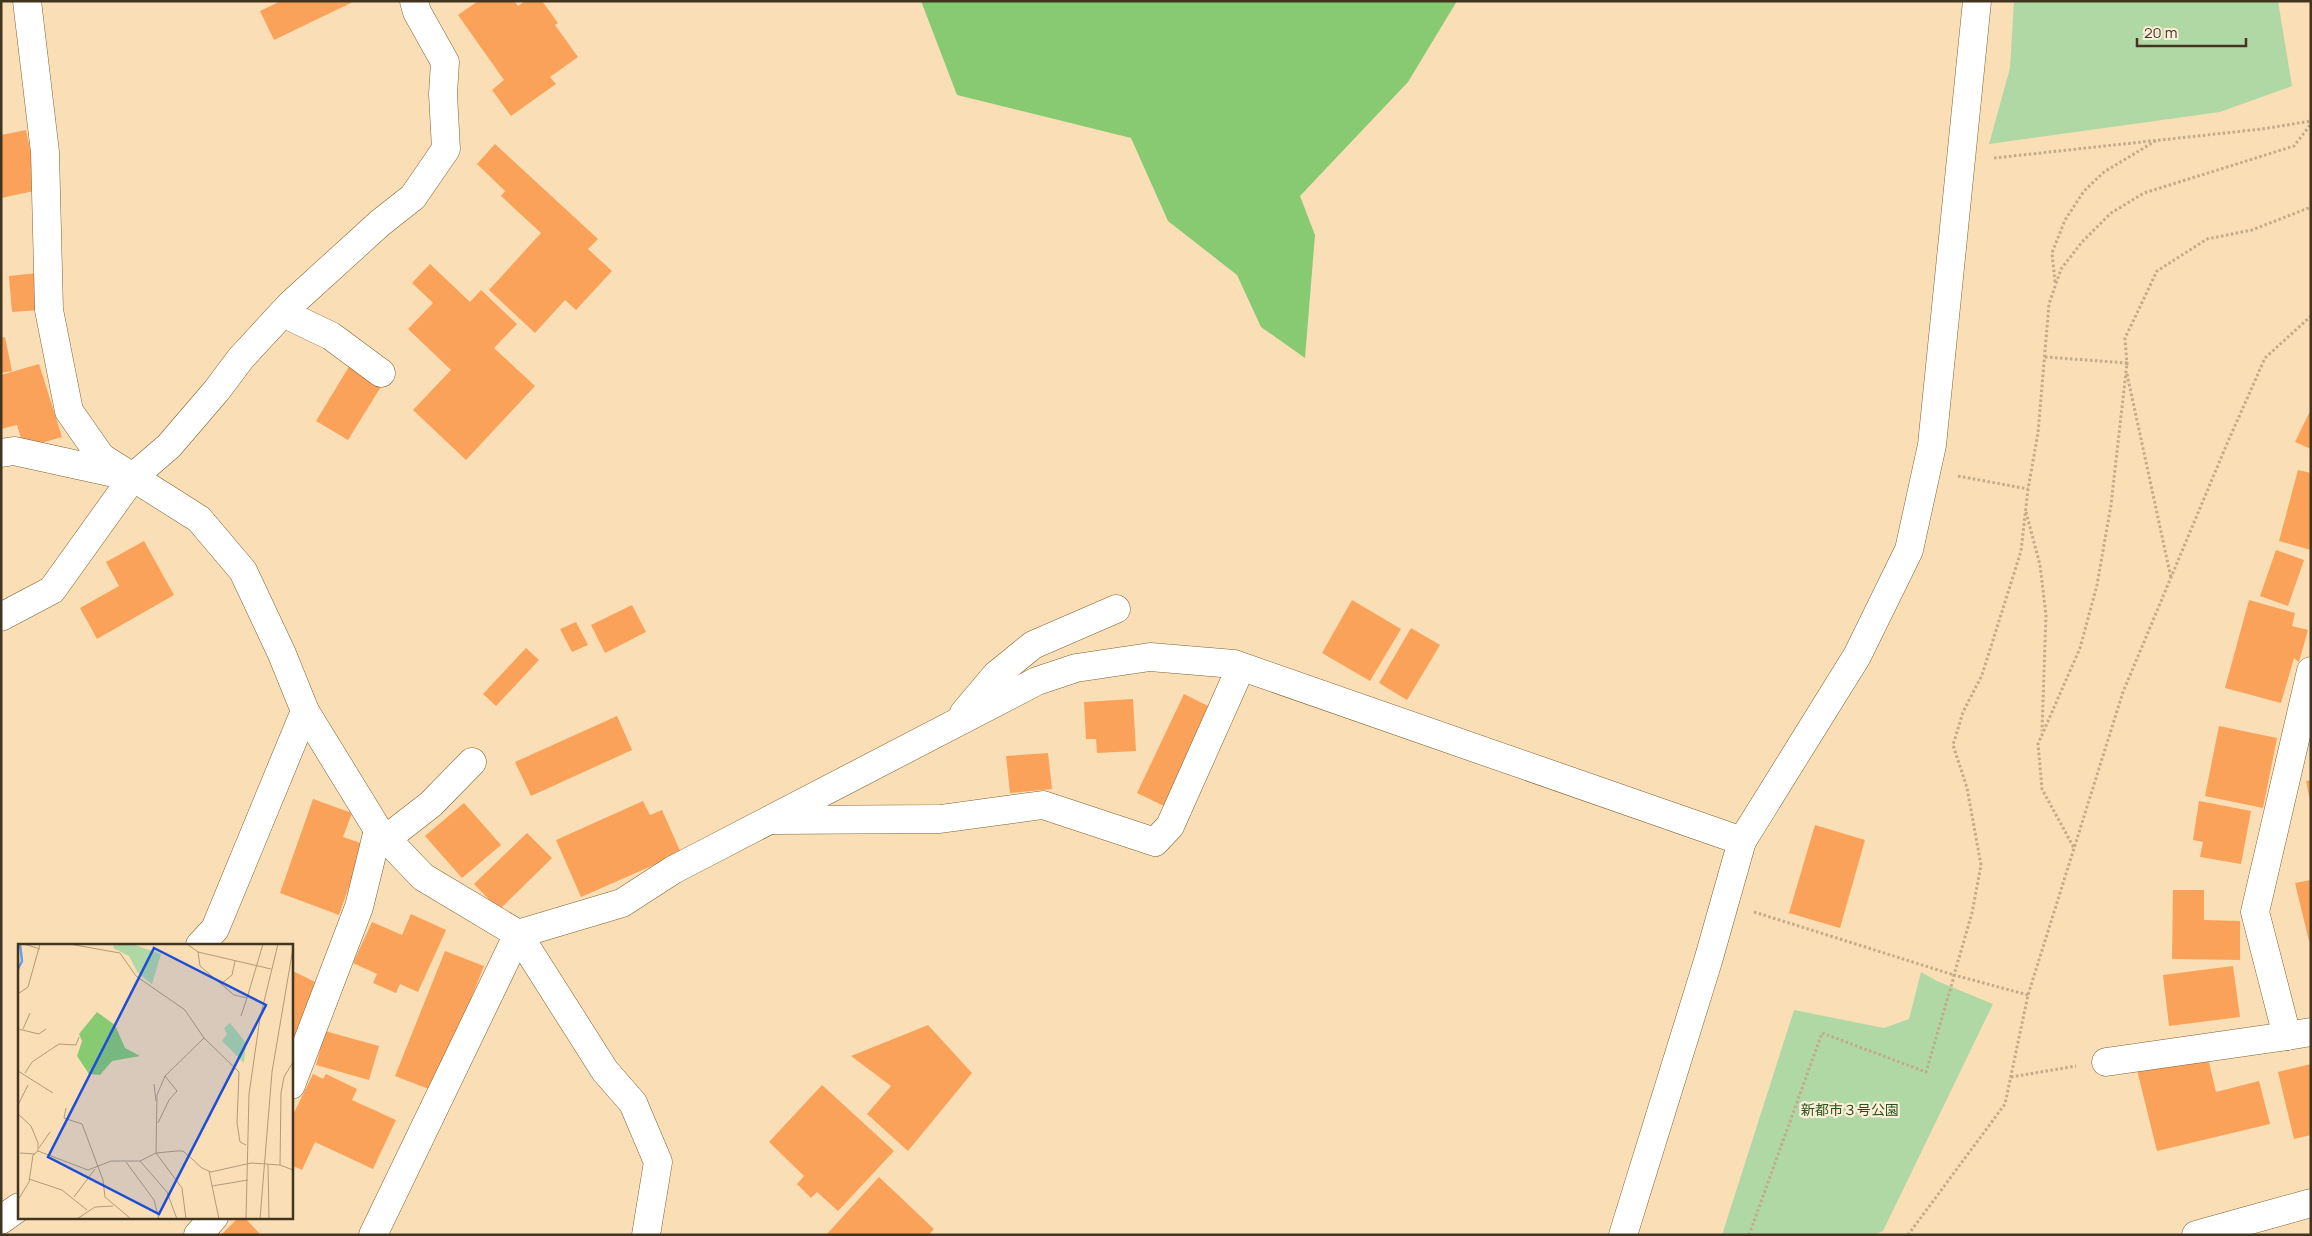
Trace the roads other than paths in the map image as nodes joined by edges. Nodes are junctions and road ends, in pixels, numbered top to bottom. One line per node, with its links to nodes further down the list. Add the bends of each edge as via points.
1 (27, 1): 7 (street, via 44,152 50,310 68,411 101,457)
2 (414, 1): 4 (street, via 445,62 446,149 413,197 380,223)
3 (1978, 1): 18 (street, via 1932,445 1909,550 1857,656)
4 (283, 313): 5 (street, via 331,336); 7 (street, via 240,358 169,446)
5 (381, 373)
6 (1, 453): 7 (street, via 14,451)
7 (133, 477): 9 (street, via 52,590); 12 (street, via 199,519 244,571)
8 (1116, 609): 13 (street, via 1033,645 996,675)
9 (1, 617)
10 (1241, 667): 13 (street, via 1150,657 1076,668 1037,681); 16 (street, via 1170,826 1155,842 1043,806 940,819); 18 (street)
11 (2311, 671): 14 (street)
12 (305, 711): 17 (street); 20 (street, via 215,929)
13 (957, 721): 16 (street)
14 (2302, 748): 21 (street, via 2255,912)
15 (472, 762): 17 (street, via 431,804)
16 (768, 820): 19 (street, via 673,870 622,904)
17 (382, 834): 19 (street, via 423,877); 23 (street, via 359,907)
18 (1742, 841): 31 (street)
19 (518, 934): 29 (street); 30 (street, via 605,1071 633,1103 658,1162)
20 (201, 944)
21 (2299, 1034): 22 (street)
22 (2106, 1062)
23 (292, 1082)
24 (2311, 1203): 32 (street)
25 (18, 1208): 27 (street)
26 (213, 1218): 28 (street)
27 (1, 1220)
28 (198, 1235)
29 (373, 1235)
30 (646, 1235)
31 (1623, 1235)
32 (2196, 1235)

